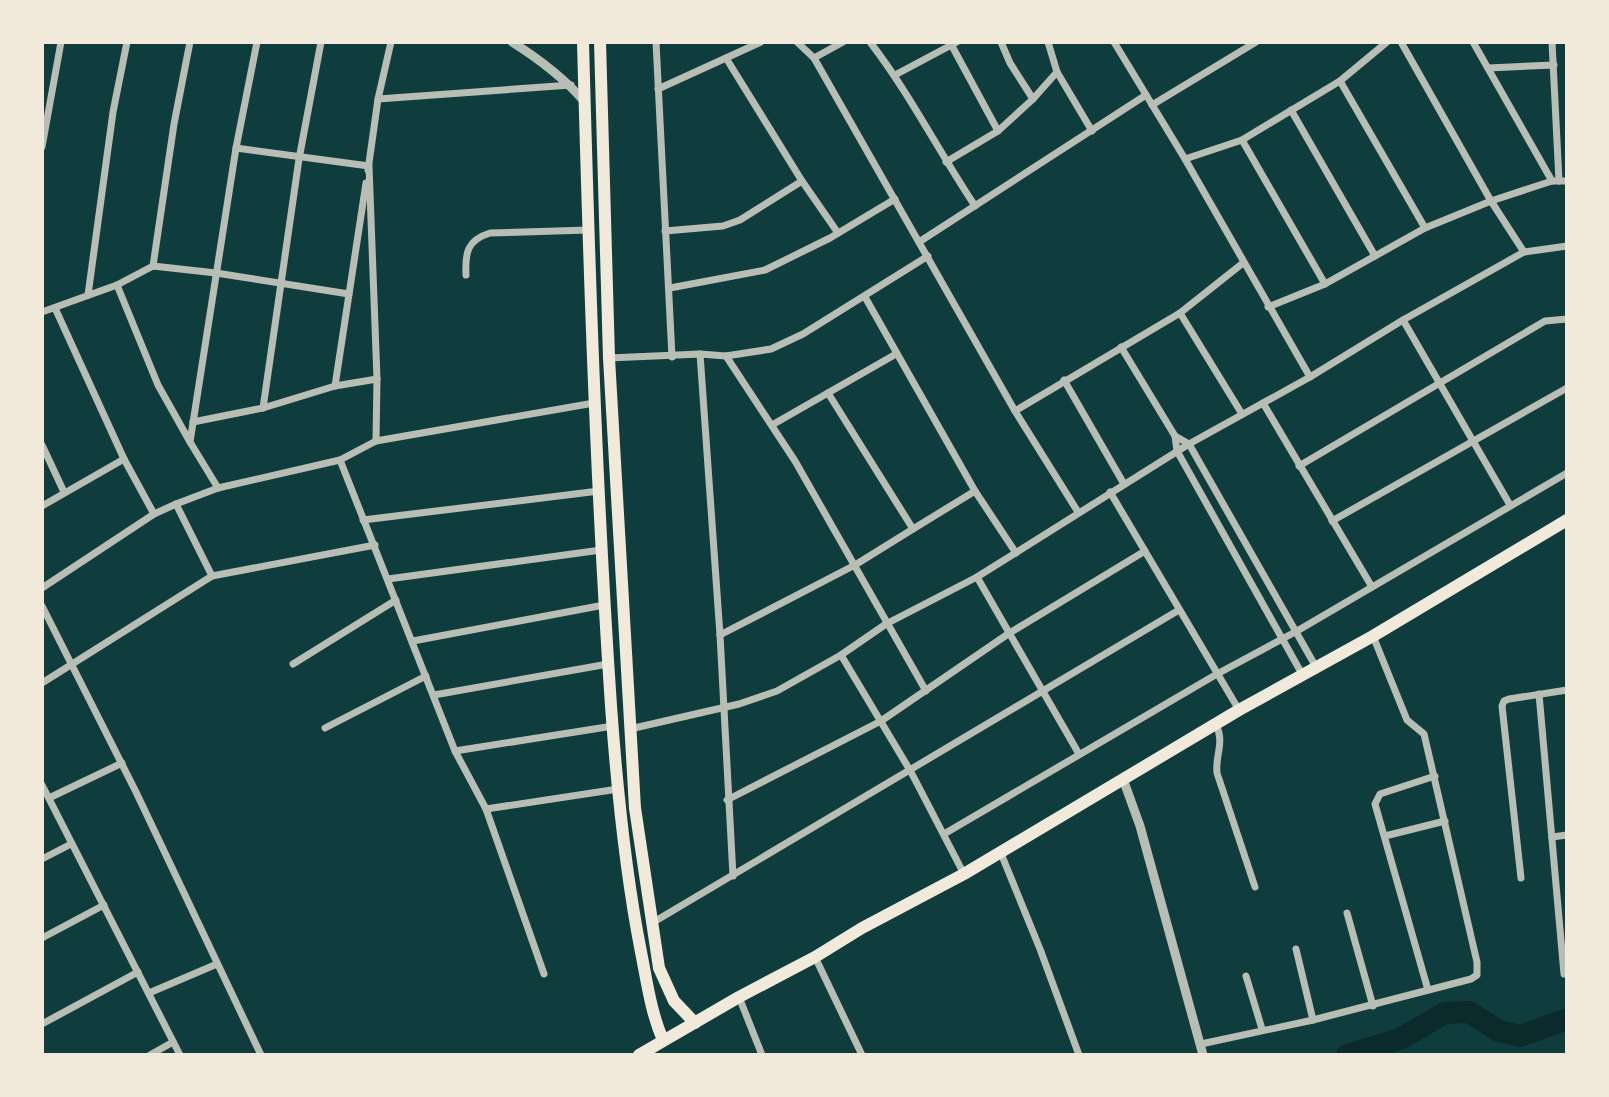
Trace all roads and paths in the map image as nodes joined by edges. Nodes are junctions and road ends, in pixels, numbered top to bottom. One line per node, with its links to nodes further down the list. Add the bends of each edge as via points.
1 (61, 42): 45 (street)
2 (127, 42): 75 (street)
3 (190, 42): 67 (street)
4 (257, 42): 46 (street)
5 (321, 42): 47 (street)
6 (391, 42): 37 (street)
7 (512, 42): 34 (street)
8 (583, 42): 39 (main road)
9 (600, 42): 60 (main road)
10 (656, 42): 35 (street)
11 (761, 42): 27 (street)
12 (797, 42): 28 (street)
13 (843, 42): 28 (street)
14 (870, 42): 32 (street)
15 (1001, 42): 38 (street)
16 (1048, 42): 31 (street)
17 (1126, 42): 25 (street)
18 (1237, 42): 26 (street)
19 (1256, 42): 26 (street)
20 (1387, 42): 33 (street)
21 (1401, 42): 54 (street)
22 (1473, 42): 30 (street)
23 (1552, 42): 29 (street)
24 (954, 44): 32 (street); 42 (street)
25 (1116, 45): 36 (street)
26 (1242, 50): 40 (street)
27 (726, 58): 35 (street); 51 (street)
28 (814, 58): 53 (street)
29 (1554, 65): 30 (street); 52 (street)
30 (1488, 68): 52 (street)
31 (1057, 72): 38 (street); 43 (street)
32 (895, 75): 49 (street)
33 (1340, 81): 41 (street); 56 (street)
34 (571, 85): 37 (street); 39 (street)
35 (658, 89): 57 (street)
36 (1146, 95): 40 (street); 43 (street)
37 (378, 99): 50 (street)
38 (1033, 99): 42 (street)
39 (584, 101): 59 (main road)
40 (1152, 105): 48 (street)
41 (1291, 110): 44 (street); 65 (street)
42 (998, 131): 49 (street)
43 (1092, 131): 55 (street)
44 (1242, 140): 48 (street); 71 (street)
45 (42, 147)
46 (236, 148): 47 (street); 68 (street)
47 (299, 159): 50 (street); 70 (street)
48 (1185, 159): 66 (street)
49 (946, 162): 55 (street)
50 (369, 166): 74 (street); 90 (street)
51 (802, 181): 57 (street, via 740,220); 58 (street)
52 (1560, 181): 54 (street)
53 (895, 199): 58 (street); 61 (street)
54 (1491, 201): 56 (street); 63 (street)
55 (975, 206): 61 (street)
56 (1425, 228): 65 (street)
57 (665, 231): 73 (street)
58 (838, 233): 73 (street, via 765,270)
59 (588, 236): 60 (main road); 69 (street, via 479,236 465,252); 96 (main road)
60 (606, 241): 88 (main road)
61 (919, 242): 64 (street)
62 (1567, 246): 63 (street)
63 (1524, 252): 82 (street)
64 (928, 256): 76 (street); 99 (street)
65 (1375, 256): 71 (street)
66 (1243, 263): 77 (street); 80 (street)
67 (153, 266): 68 (street); 72 (street)
68 (216, 273): 70 (street); 101 (street)
69 (466, 275)
70 (281, 284): 74 (street); 98 (street)
71 (1325, 284): 77 (street)
72 (117, 285): 75 (street); 105 (street, via 158,385)
73 (670, 288): 87 (street)
74 (349, 294): 93 (street)
75 (88, 295): 78 (street)
76 (865, 297): 85 (street); 86 (street, via 771,349)
77 (1268, 307): 89 (street)
78 (55, 308): 79 (street); 110 (street)
79 (42, 312)
80 (1180, 313): 83 (street); 100 (street)
81 (1567, 319): 92 (street, via 1545,321)
82 (1403, 320): 89 (street); 92 (street)
83 (1121, 347): 91 (street); 103 (street)
84 (700, 354): 86 (street); 87 (street); 146 (street)
85 (896, 354): 95 (street); 117 (street)
86 (726, 356): 102 (street)
87 (672, 357): 88 (street)
88 (609, 358): 170 (main road)
89 (1310, 377): 97 (street)
90 (377, 379): 93 (street); 104 (street)
91 (1064, 380): 99 (street); 114 (street)
92 (1438, 383): 106 (street); 112 (street)
93 (335, 386): 98 (street)
94 (1567, 388): 106 (street)
95 (828, 393): 102 (street); 128 (street)
96 (594, 403): 104 (street); 116 (main road)
97 (1263, 403): 100 (street); 112 (street)
98 (263, 408): 101 (street)
99 (1015, 411): 123 (street)
100 (1242, 414): 107 (street)
101 (193, 422): 105 (street)
102 (772, 425): 133 (street)
103 (1175, 436): 107 (street); 109 (street)
104 (376, 441): 111 (street)
105 (190, 442): 115 (street)
106 (1473, 442): 121 (street); 127 (street)
107 (1189, 444): 109 (street); 144 (street)
108 (42, 445): 118 (street)
109 (1177, 451): 114 (street); 148 (street)
110 (124, 459): 118 (street); 124 (street)
111 (340, 460): 115 (street); 125 (street)
112 (1299, 466): 127 (street)
113 (1567, 473): 121 (street)
114 (1124, 484): 119 (street)
115 (218, 488): 120 (street)
116 (599, 491): 125 (street); 130 (main road)
117 (975, 491): 128 (street); 132 (street)
118 (64, 492): 122 (street)
119 (1110, 492): 123 (street); 131 (street)
120 (176, 504): 124 (street); 134 (street)
121 (1510, 505): 137 (street)
122 (42, 506)
123 (1078, 512): 132 (street)
124 (154, 514): 138 (street)
125 (363, 520): 129 (street)
126 (1567, 520): 147 (main road)
127 (1332, 521): 137 (street)
128 (913, 529): 133 (street)
129 (375, 545): 134 (street); 136 (street)
130 (601, 550): 136 (street); 140 (main road)
131 (1145, 551): 142 (street); 145 (street)
132 (1016, 553): 135 (street)
133 (855, 565): 143 (street); 146 (street)
134 (212, 576): 151 (street)
135 (977, 577): 143 (street); 145 (street)
136 (388, 579): 139 (street)
137 (1372, 587): 144 (street)
138 (42, 588)
139 (396, 600): 149 (street); 152 (street)
140 (604, 605): 149 (street); 153 (main road)
141 (42, 606): 151 (street)
142 (1179, 610): 155 (street); 161 (street)
143 (886, 624): 150 (street); 160 (street)
144 (1297, 631): 148 (street); 154 (street)
145 (1008, 634): 160 (street); 161 (street)
146 (720, 635): 164 (street)
147 (1373, 636): 154 (main road); 175 (street, via 1407,720 1424,734)
148 (1284, 639): 155 (street); 156 (street)
149 (413, 641): 157 (street)
150 (841, 655): 164 (street, via 777,691); 166 (street)
151 (71, 663): 158 (street); 173 (street)
152 (293, 664)
153 (608, 664): 163 (street); 168 (main road)
154 (1316, 667): 156 (main road)
155 (1217, 674): 165 (street); 172 (street)
156 (1302, 674): 165 (main road)
157 (426, 676): 163 (street); 169 (street)
158 (42, 683)
159 (1567, 690): 162 (street)
160 (926, 691): 166 (street)
161 (1040, 691): 172 (street); 174 (street)
162 (1539, 694): 186 (street); 192 (street, via 1509,699 1502,706)
163 (434, 695): 171 (street)
164 (723, 707): 170 (street); 180 (street)
165 (1239, 710): 167 (main road)
166 (881, 721): 174 (street); 180 (street)
167 (1216, 725): 176 (main road); 193 (street, via 1222,740 1217,773)
168 (613, 726): 171 (street); 178 (main road)
169 (325, 728)
170 (630, 729): 196 (main road)
171 (455, 751): 181 (street)
172 (1079, 754): 183 (street)
173 (122, 763): 179 (street); 200 (street)
174 (911, 772): 183 (street); 191 (street)
175 (1435, 776): 182 (street); 185 (street, via 1380,794 1375,804)
176 (1123, 779): 188 (main road); 215 (street)
177 (42, 785): 179 (street)
178 (618, 789): 181 (street); 213 (main road, via 636,928)
179 (49, 798): 187 (street)
180 (727, 800): 191 (street)
181 (486, 809): 202 (street)
182 (1445, 821): 185 (street); 205 (street, via 1477,975)
183 (944, 834): 190 (street)
184 (1567, 835): 186 (street)
185 (1385, 836): 205 (street)
186 (1552, 837): 203 (street)
187 (71, 844): 189 (street); 194 (street)
188 (1000, 851): 190 (main road); 222 (street)
189 (42, 859)
190 (964, 874): 199 (main road)
191 (733, 876): 196 (street)
192 (1521, 878)
193 (1255, 887)
194 (104, 905): 197 (street); 201 (street)
195 (1347, 913): 208 (street)
196 (652, 923): 210 (main road, via 666,987)
197 (42, 938)
198 (1296, 949): 209 (street)
199 (815, 957): 207 (main road); 221 (street)
200 (217, 964): 206 (street); 218 (street)
201 (138, 972): 206 (street); 211 (street)
202 (544, 974)
203 (1564, 974)
204 (1246, 976): 212 (street)
205 (1428, 990): 208 (street)
206 (149, 993): 214 (street)
207 (739, 997): 210 (main road); 220 (street)
208 (1373, 1006): 209 (street)
209 (1313, 1020): 212 (street)
210 (695, 1023): 213 (main road)
211 (42, 1024)
212 (1262, 1029): 215 (street)
213 (663, 1040): 219 (main road)
214 (173, 1042): 216 (street); 217 (street)
215 (1201, 1044): 223 (street)
216 (150, 1055)
217 (180, 1055)
218 (261, 1055)
219 (639, 1055)
220 (762, 1055)
221 (862, 1055)
222 (1079, 1055)
223 (1203, 1055)

